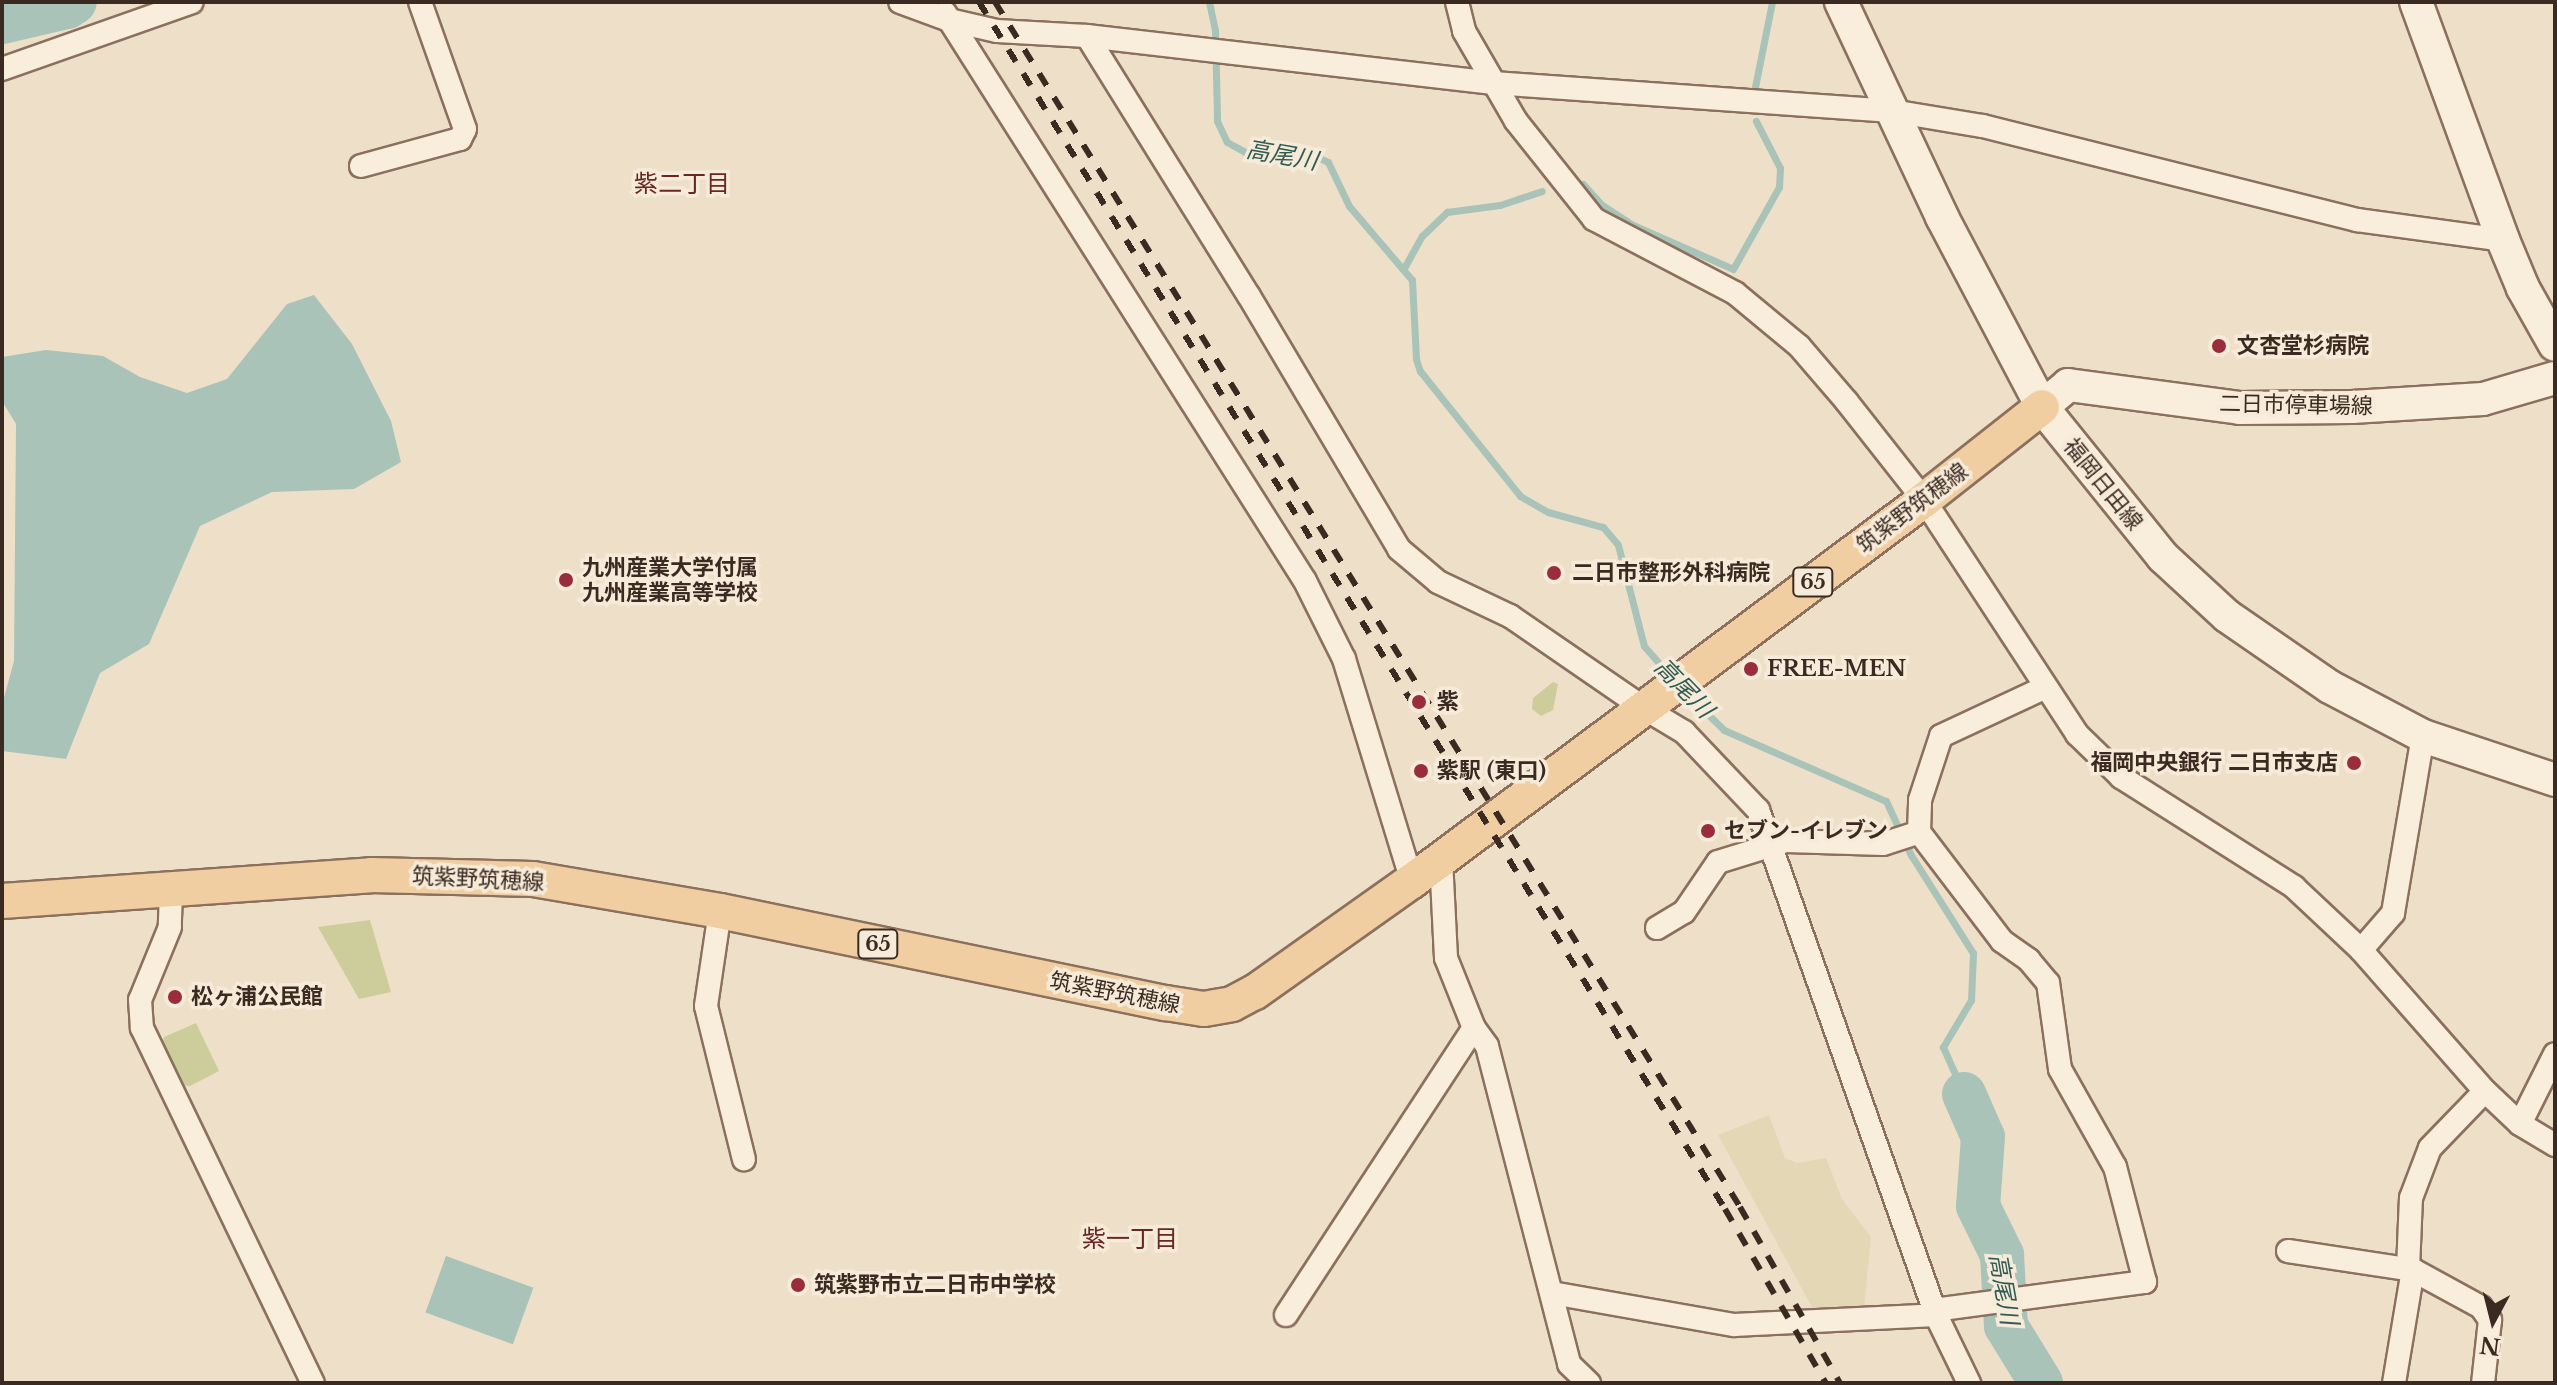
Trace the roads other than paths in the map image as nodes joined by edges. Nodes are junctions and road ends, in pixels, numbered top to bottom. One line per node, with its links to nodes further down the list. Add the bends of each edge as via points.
1 (192, 2): 9 (street)
2 (420, 2): 12 (street, via 465,129 460,139)
3 (900, 2): 7 (street)
4 (1457, 2): 10 (street, via 1464,31)
5 (1841, 2): 11 (main road, 福岡日田線)
6 (2416, 2): 13 (main road)
7 (944, 11): 8 (street, via 997,31); 25 (street, via 1325,618 1344,659)
8 (1087, 36): 10 (street); 19 (street, via 1399,549 1438,582 1510,616)
9 (2, 69)
10 (1493, 83): 11 (street); 17 (street, via 1538,152 1594,219 1735,293 1799,346)
11 (1892, 111): 13 (street, via 1983,126 2357,220); 16 (main road, 福岡日田線)
12 (361, 166)
13 (2503, 240): 14 (main road)
14 (2555, 345)
15 (2555, 378): 16 (main road, 二日市停車場線, via 2483,399 2352,407 2240,408 2068,385)
16 (2042, 407): 17 (main road, 筑紫野筑穂線 / 65); 20 (main road, 福岡日田線, via 2163,557 2227,616 2308,675)
17 (1924, 500): 18 (street); 19 (main road, 筑紫野筑穂線 / 65)
18 (2044, 688): 22 (street, via 1941,736); 30 (street, via 2077,734 2121,777 2270,869)
19 (1650, 704): 23 (street, via 1758,810); 24 (main road, 筑紫野筑穂線 / 65)
20 (2423, 736): 21 (main road, 福岡日田線); 30 (street, via 2393,913)
21 (2555, 780)
22 (1914, 834): 23 (street, via 1887,843); 40 (street, via 2002,941 2029,960 2048,983 2060,1069 2115,1167 2145,1282)
23 (1772, 845): 29 (street, via 1718,862 1684,912); 40 (street)
24 (1441, 859): 25 (main road, 筑紫野筑穂線 / 65); 31 (street, via 1446,958)
25 (1412, 881): 28 (main road, 筑紫野筑穂線 / 65, via 1255,992 1232,1004 1204,1009)
26 (171, 891): 27 (main road, 筑紫野筑穂線 / 65); 28 (main road, 筑紫野筑穂線 / 65, via 416,875 533,879); 42 (street, via 170,927 140,1000 142,1028)
27 (2, 901)
28 (720, 911): 36 (street, via 706,1006)
29 (1657, 928)
30 (2361, 950): 33 (street)
31 (1474, 1028): 39 (street, via 1487,1046); 41 (street)
32 (2555, 1054): 34 (street)
33 (2485, 1091): 34 (street); 38 (street, via 2430,1148 2411,1198)
34 (2520, 1124): 35 (street)
35 (2555, 1145)
36 (744, 1159)
37 (2288, 1251): 38 (street)
38 (2410, 1269): 45 (street); 46 (street, via 2431,1276 2487,1314)
39 (1552, 1293): 40 (street, via 1734,1325); 43 (street, via 1569,1364)
40 (1935, 1312): 44 (street)
41 (1286, 1315)
42 (313, 1383)
43 (1589, 1383)
44 (1969, 1383)
45 (2394, 1383)
46 (2483, 1383)

